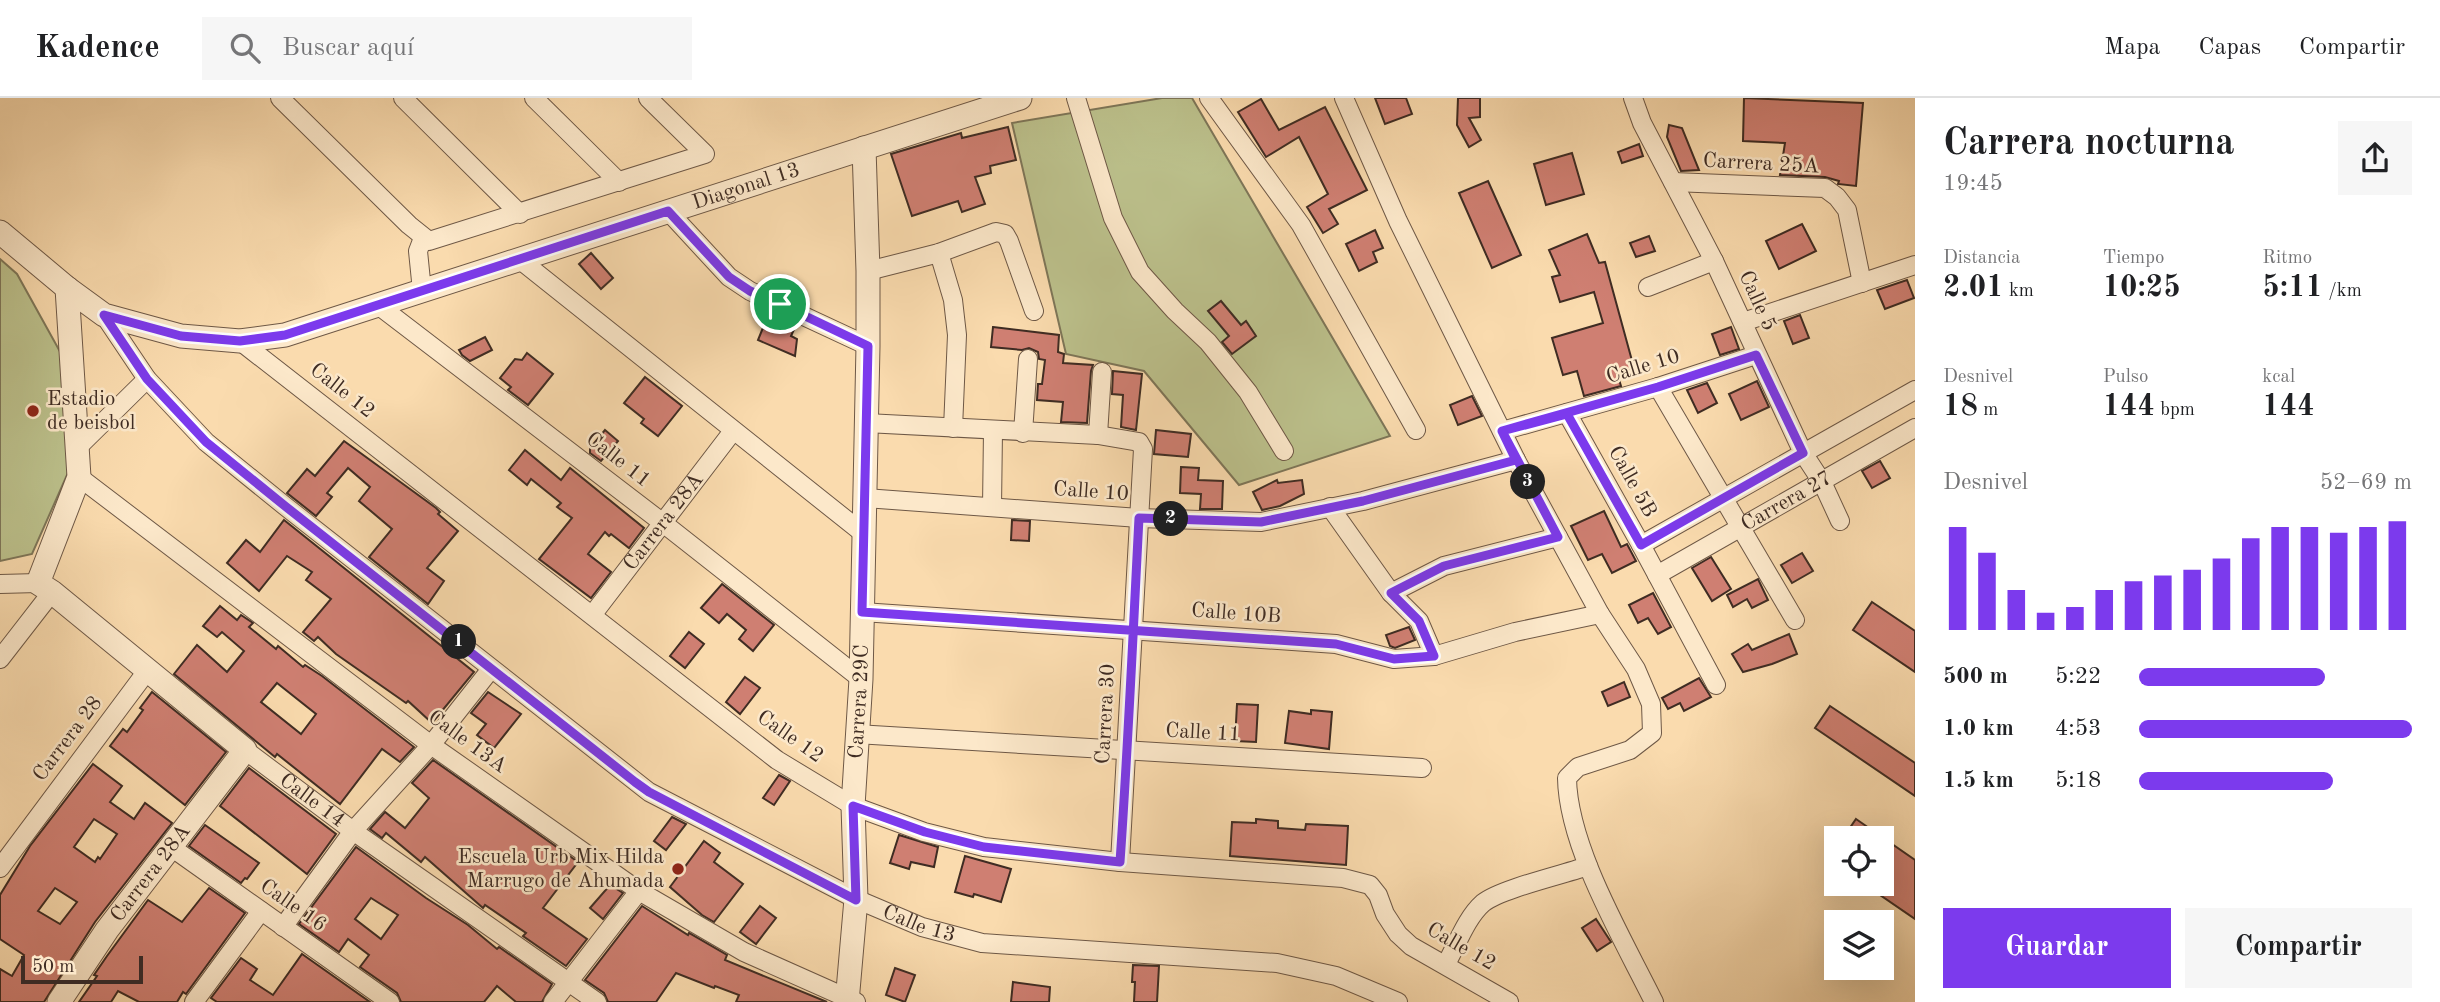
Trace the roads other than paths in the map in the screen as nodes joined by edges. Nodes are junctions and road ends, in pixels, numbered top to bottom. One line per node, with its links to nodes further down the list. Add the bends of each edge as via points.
1 (280, 98): 16 (street)
2 (403, 98): 14 (street)
3 (534, 98): 11 (street)
4 (648, 98): 11 (street, via 705,154)
5 (1020, 98): 10 (street, Diagonal 13)
6 (1076, 98): 49 (street, via 1113,218 1140,272 1208,342 1248,392)
7 (1209, 98): 43 (street, via 1301,225)
8 (1344, 98): 45 (street, via 1398,221)
9 (1633, 98): 12 (street, Calle 5)
10 (864, 148): 13 (street, Diagonal 13); 21 (street, Carrera 29C)
11 (619, 182): 14 (street)
12 (1673, 182): 19 (street, Calle 5); 22 (street, Carrera 25A, via 1825,188 1847,210)
13 (668, 211): 18 (street, Diagonal 13); 31 (street, via 729,277)
14 (520, 214): 16 (street, via 439,239)
15 (0, 232): 24 (street, Calle 13)
16 (423, 238): 25 (street, via 418,251)
17 (940, 253): 21 (street); 27 (street, via 996,232 1005,234); 40 (street, via 957,335)
18 (519, 259): 25 (street, Diagonal 13); 44 (street)
19 (1714, 261): 23 (street); 29 (street, Calle 5)
20 (1915, 265): 22 (street)
21 (868, 271): 31 (street, Carrera 29C)
22 (1862, 283): 29 (street)
23 (1648, 287)
24 (67, 288): 28 (street, Calle 13); 48 (street)
25 (422, 290): 26 (street, Diagonal 13)
26 (378, 304): 30 (street, Diagonal 13, via 285,335); 60 (street, Calle 11)
27 (1034, 311)
28 (104, 315): 30 (street, Diagonal 13, via 181,336); 35 (street, Calle 13)
29 (1743, 322): 32 (street, Calle 5)
30 (240, 341): 70 (street, Calle 12)
31 (868, 346): 39 (street, Carrera 29C)
32 (1756, 355): 36 (street, Calle 10); 50 (street, Calle 5)
33 (1028, 359): 46 (street)
34 (1102, 372): 47 (street)
35 (147, 379): 48 (street); 76 (street, Calle 13, via 206,442)
36 (1658, 387): 38 (street, Calle 10); 55 (street)
37 (1915, 390): 50 (street, Carrera 27)
38 (1567, 414): 45 (street, Calle 10); 64 (street, Calle 5B)
39 (866, 423): 40 (street); 54 (street, Carrera 29C)
40 (953, 428): 42 (street)
41 (1915, 428): 53 (street, Carrera 27)
42 (993, 430): 46 (street); 57 (street)
43 (1416, 430)
44 (733, 431): 60 (street, Carrera 28A); 62 (street)
45 (1502, 431): 51 (street)
46 (1024, 433): 47 (street)
47 (1098, 435): 58 (street, Carrera 30, via 1139,442 1143,449)
48 (77, 448): 52 (street)
49 (1283, 451)
50 (1803, 453): 53 (street, Calle 5); 55 (street, Carrera 27)
51 (1516, 460): 56 (street, Calle 10); 63 (street)
52 (79, 477): 67 (street); 81 (street, Calle 13A)
53 (1822, 482): 59 (street, Calle 5); 61 (street, Carrera 27)
54 (865, 498): 57 (street, Calle 10); 62 (street, Carrera 29C)
55 (1724, 498): 61 (street); 64 (street, Carrera 27)
56 (1330, 507): 58 (street, Calle 10, via 1261,522); 68 (street)
57 (992, 508): 58 (street, Calle 10)
58 (1139, 518): 73 (street, Carrera 30)
59 (1840, 521)
60 (663, 523): 70 (street, Carrera 28A); 78 (street, Calle 11)
61 (1740, 527): 65 (street, Carrera 27); 72 (street)
62 (864, 534): 69 (street, Carrera 29C)
63 (1558, 537): 68 (street, via 1444,566); 71 (street)
64 (1641, 545): 65 (street, Calle 5B)
65 (1657, 575): 79 (street, Calle 5B)
66 (0, 584): 67 (street)
67 (45, 588): 75 (street); 77 (street, Calle 14)
68 (1391, 593): 74 (street, via 1419,621)
69 (862, 612): 73 (street, Calle 10B); 78 (street, Carrera 29C)
70 (593, 614): 85 (street, Calle 12, via 777,760)
71 (1600, 614): 74 (street, Calle 10B); 89 (street, via 1636,669 1651,704 1652,733 1630,750 1578,767 1567,778 1567,799)
72 (1794, 621)
73 (1133, 629): 74 (street, Calle 10B, via 1336,644 1394,659); 83 (street, Carrera 30)
74 (1434, 656)
75 (0, 659)
76 (491, 669): 81 (street); 92 (street, Calle 13, via 649,792)
77 (147, 671): 82 (street, Calle 14); 90 (street, Carrera 28)
78 (861, 679): 80 (street, Carrera 29C)
79 (1716, 685)
80 (856, 734): 83 (street, Calle 11); 85 (street, Carrera 29C)
81 (431, 745): 86 (street); 91 (street, Calle 13A)
82 (245, 750): 86 (street, Calle 14); 87 (street, Carrera 28A)
83 (1128, 751): 84 (street, Calle 11); 88 (street, Carrera 30)
84 (1422, 768)
85 (853, 806): 88 (street, Calle 12, via 984,847); 92 (street, Carrera 29C)
86 (354, 831): 94 (street); 96 (street, Calle 14)
87 (171, 847): 93 (street, Calle 16); 99 (street, Carrera 28A)
88 (1120, 862): 95 (street, Calle 12, via 1343,878 1370,886 1398,934)
89 (1588, 866): 95 (street, via 1485,901); 105 (street)
90 (0, 868)
91 (639, 891): 96 (street); 98 (street, Calle 13A, via 744,953)
92 (856, 900): 98 (street, Carrera 29C); 103 (street, Calle 13, via 922,927 982,943 1277,963 1336,976)
93 (261, 911): 94 (street, Calle 16); 97 (street)
94 (283, 927): 100 (street, Calle 16)
95 (1446, 964): 104 (street, Calle 12)
96 (566, 982): 101 (street); 102 (street, Calle 14)
97 (197, 1001)
98 (850, 1001)
99 (59, 1002)
100 (390, 1002)
101 (553, 1002)
102 (597, 1002)
103 (1398, 1002)
104 (1509, 1002)
105 (1654, 1002)

